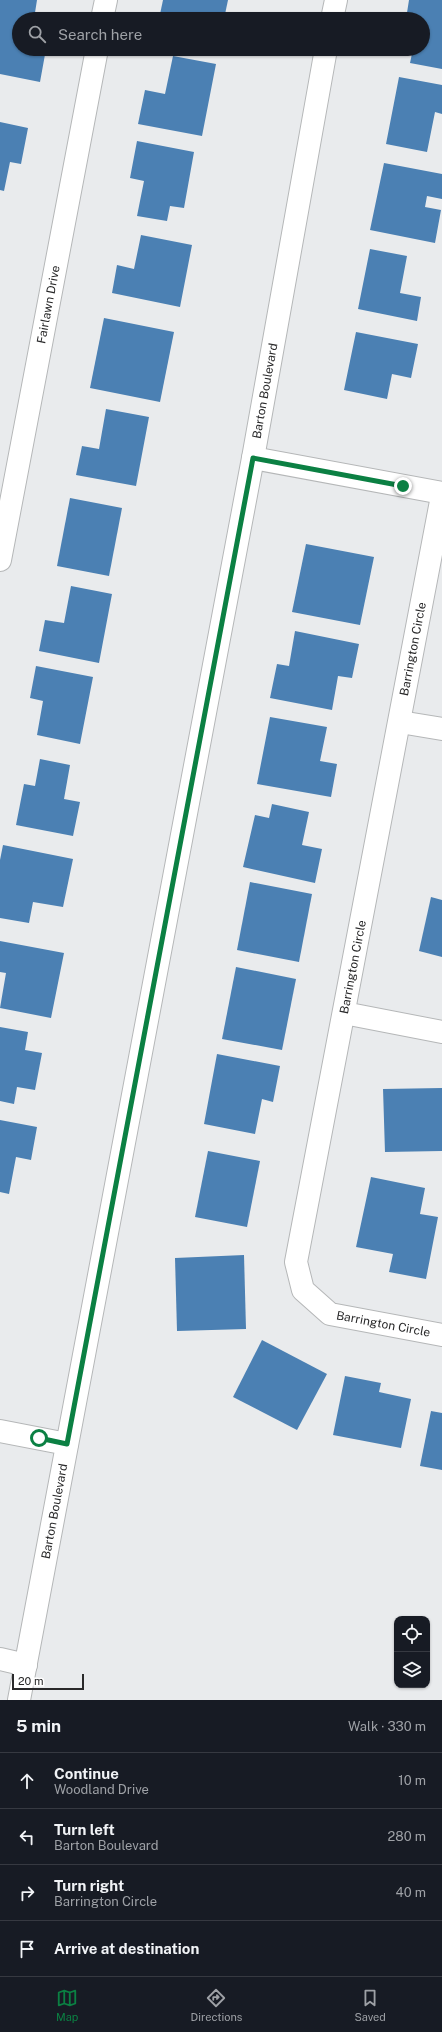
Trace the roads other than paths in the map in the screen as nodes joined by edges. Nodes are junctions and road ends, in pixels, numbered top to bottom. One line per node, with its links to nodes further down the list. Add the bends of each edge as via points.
1 (106, 0): 3 (street)
2 (336, 0): 4 (street)
3 (103, 12)
4 (333, 12)
5 (96, 56): 9 (street, Fairlawn Drive)
6 (325, 56): 7 (street, Barton Boulevard)
7 (253, 458): 8 (street, Barrington Circle); 16 (street, Barton Boulevard)
8 (442, 494): 10 (street, Barrington Circle)
9 (0, 560)
10 (400, 722): 11 (street); 12 (street, Barrington Circle)
11 (442, 729)
12 (344, 1013): 13 (street); 14 (street, Barrington Circle, via 296,1262 303,1290 330,1314)
13 (442, 1032)
14 (442, 1335)
15 (0, 1431): 16 (street)
16 (67, 1444): 18 (street, Barton Boulevard)
17 (0, 1659): 18 (street)
18 (26, 1665): 19 (street, Barton Boulevard)
19 (19, 1700)

